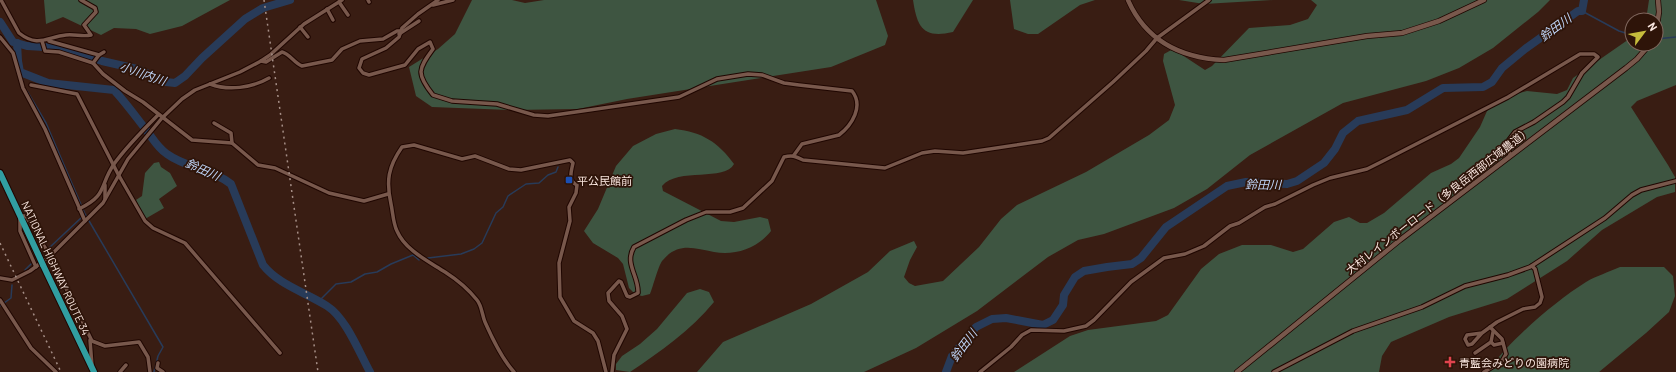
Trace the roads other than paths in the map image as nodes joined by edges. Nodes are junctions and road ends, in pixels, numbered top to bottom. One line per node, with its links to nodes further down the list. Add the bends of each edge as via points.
1 (1, 0): 22 (street, via 19,33)
2 (81, 0): 23 (street, via 95,8 96,12 84,24 91,35 66,35 51,38)
3 (438, 0): 10 (street)
4 (453, 0): 10 (street)
5 (1128, 0): 20 (street, via 1141,22)
6 (1209, 0): 20 (street)
7 (1484, 0): 20 (street, via 1439,21 1402,33 1367,36 1224,60 1203,59 1182,53)
8 (1658, 0): 12 (street)
9 (341, 1): 11 (street); 13 (street)
10 (432, 5): 17 (street, via 418,14)
11 (327, 9): 14 (street); 16 (street)
12 (1659, 12)
13 (348, 15)
14 (333, 20)
15 (420, 21): 17 (street)
16 (300, 27): 18 (street); 21 (street)
17 (400, 33): 28 (street, via 397,31 383,39 360,41 349,45 332,60 302,66 282,52 266,62); 37 (street, via 386,48 362,59 359,68 369,75 405,65 418,50 430,42 433,50 421,66 421,76 433,95 452,101 497,104 534,115 548,116 679,97 718,79 748,74 762,75 784,83 852,91 858,107 856,114 842,132 839,135 802,144)
18 (308, 36)
19 (0, 37): 46 (street, via 13,53 23,88 45,129)
20 (1157, 38): 37 (street, via 1113,82 1049,138 1042,141 963,153 922,153 885,168 803,160)
21 (287, 40): 24 (street); 28 (street)
22 (42, 41): 23 (street); 29 (street, via 45,51 59,52)
23 (49, 41): 27 (street)
24 (290, 44)
25 (104, 52): 27 (street)
26 (1643, 52): 38 (street, 大村レインボーロード（多良岳西部広域農道）, via 1626,68)
27 (99, 55): 29 (street)
28 (261, 61): 31 (street)
29 (94, 62): 33 (street, via 103,74)
30 (269, 78): 31 (street, via 262,82 229,88)
31 (210, 84): 34 (street, via 182,99)
32 (32, 85): 39 (street, via 77,94)
33 (158, 115): 34 (street); 39 (street)
34 (162, 118): 36 (street, via 192,140); 41 (street)
35 (214, 123): 36 (street, via 231,134)
36 (232, 143): 44 (street, via 258,165 275,168 328,193 364,201)
37 (794, 155): 71 (street, via 784,157 772,181 743,208 730,212 706,212 634,247 630,261 638,293 627,296 621,282 618,281 608,293 608,301 622,316 627,329 614,355)
38 (1510, 155): 72 (street, via 1509,140 1515,132 1534,122 1568,97 1582,73 1598,57 1594,54 1580,54 1508,97 1383,161 1313,185 1230,226 1204,246 1186,254 1164,258 1131,282 1090,323 1064,331 1031,330); 73 (street, 大村レインボーロード（多良岳西部広域農道）)
39 (113, 165): 41 (street); 43 (street)
40 (0, 173): 47 (highway, NATIONAL HIGHWAY ROUTE 34)
41 (118, 174): 45 (street); 61 (street, via 145,221 153,228 185,243)
42 (1676, 181): 50 (street, via 1641,190 1632,195 1605,218)
43 (105, 184): 45 (street); 46 (street, via 98,197)
44 (388, 194): 69 (street, via 400,237 428,263 445,272 477,299 501,355); 70 (street, via 391,164 402,147 408,145 462,159 475,156 509,169 521,170 570,160 573,163 570,179 577,185 569,207 570,221 559,263 560,297 574,321 593,333 598,341)
45 (104, 200): 48 (street)
46 (80, 209): 48 (street)
47 (20, 216): 49 (street, via 26,216); 51 (street, via 20,231); 64 (highway, NATIONAL HIGHWAY ROUTE 34, bridge)
48 (85, 220): 49 (street)
49 (50, 256): 51 (street); 57 (street)
50 (1532, 266): 54 (street, via 1542,297 1540,303); 74 (street, via 1465,286 1422,307 1353,331)
51 (36, 267): 52 (street, via 12,280)
52 (0, 278)
53 (0, 301): 65 (street, via 31,348)
54 (1490, 327): 55 (street); 56 (street)
55 (1482, 332): 55 (street, via 1472,344 1468,345 1465,339 1467,336)
56 (1493, 332): 58 (street); 59 (street)
57 (90, 337): 64 (street); 67 (street, via 92,341 104,346 139,342 148,358)
58 (1503, 343): 59 (street); 75 (street, via 1507,351 1505,357)
59 (1493, 345): 60 (street)
60 (1475, 352)
61 (280, 353)
62 (158, 363): 68 (street, via 157,368)
63 (126, 365): 66 (street)
64 (93, 370)
65 (56, 372)
66 (120, 372)
67 (150, 372)
68 (163, 372)
69 (514, 372)
70 (606, 372)
71 (612, 372)
72 (980, 372)
73 (1237, 372)
74 (1274, 372)
75 (1484, 372)

